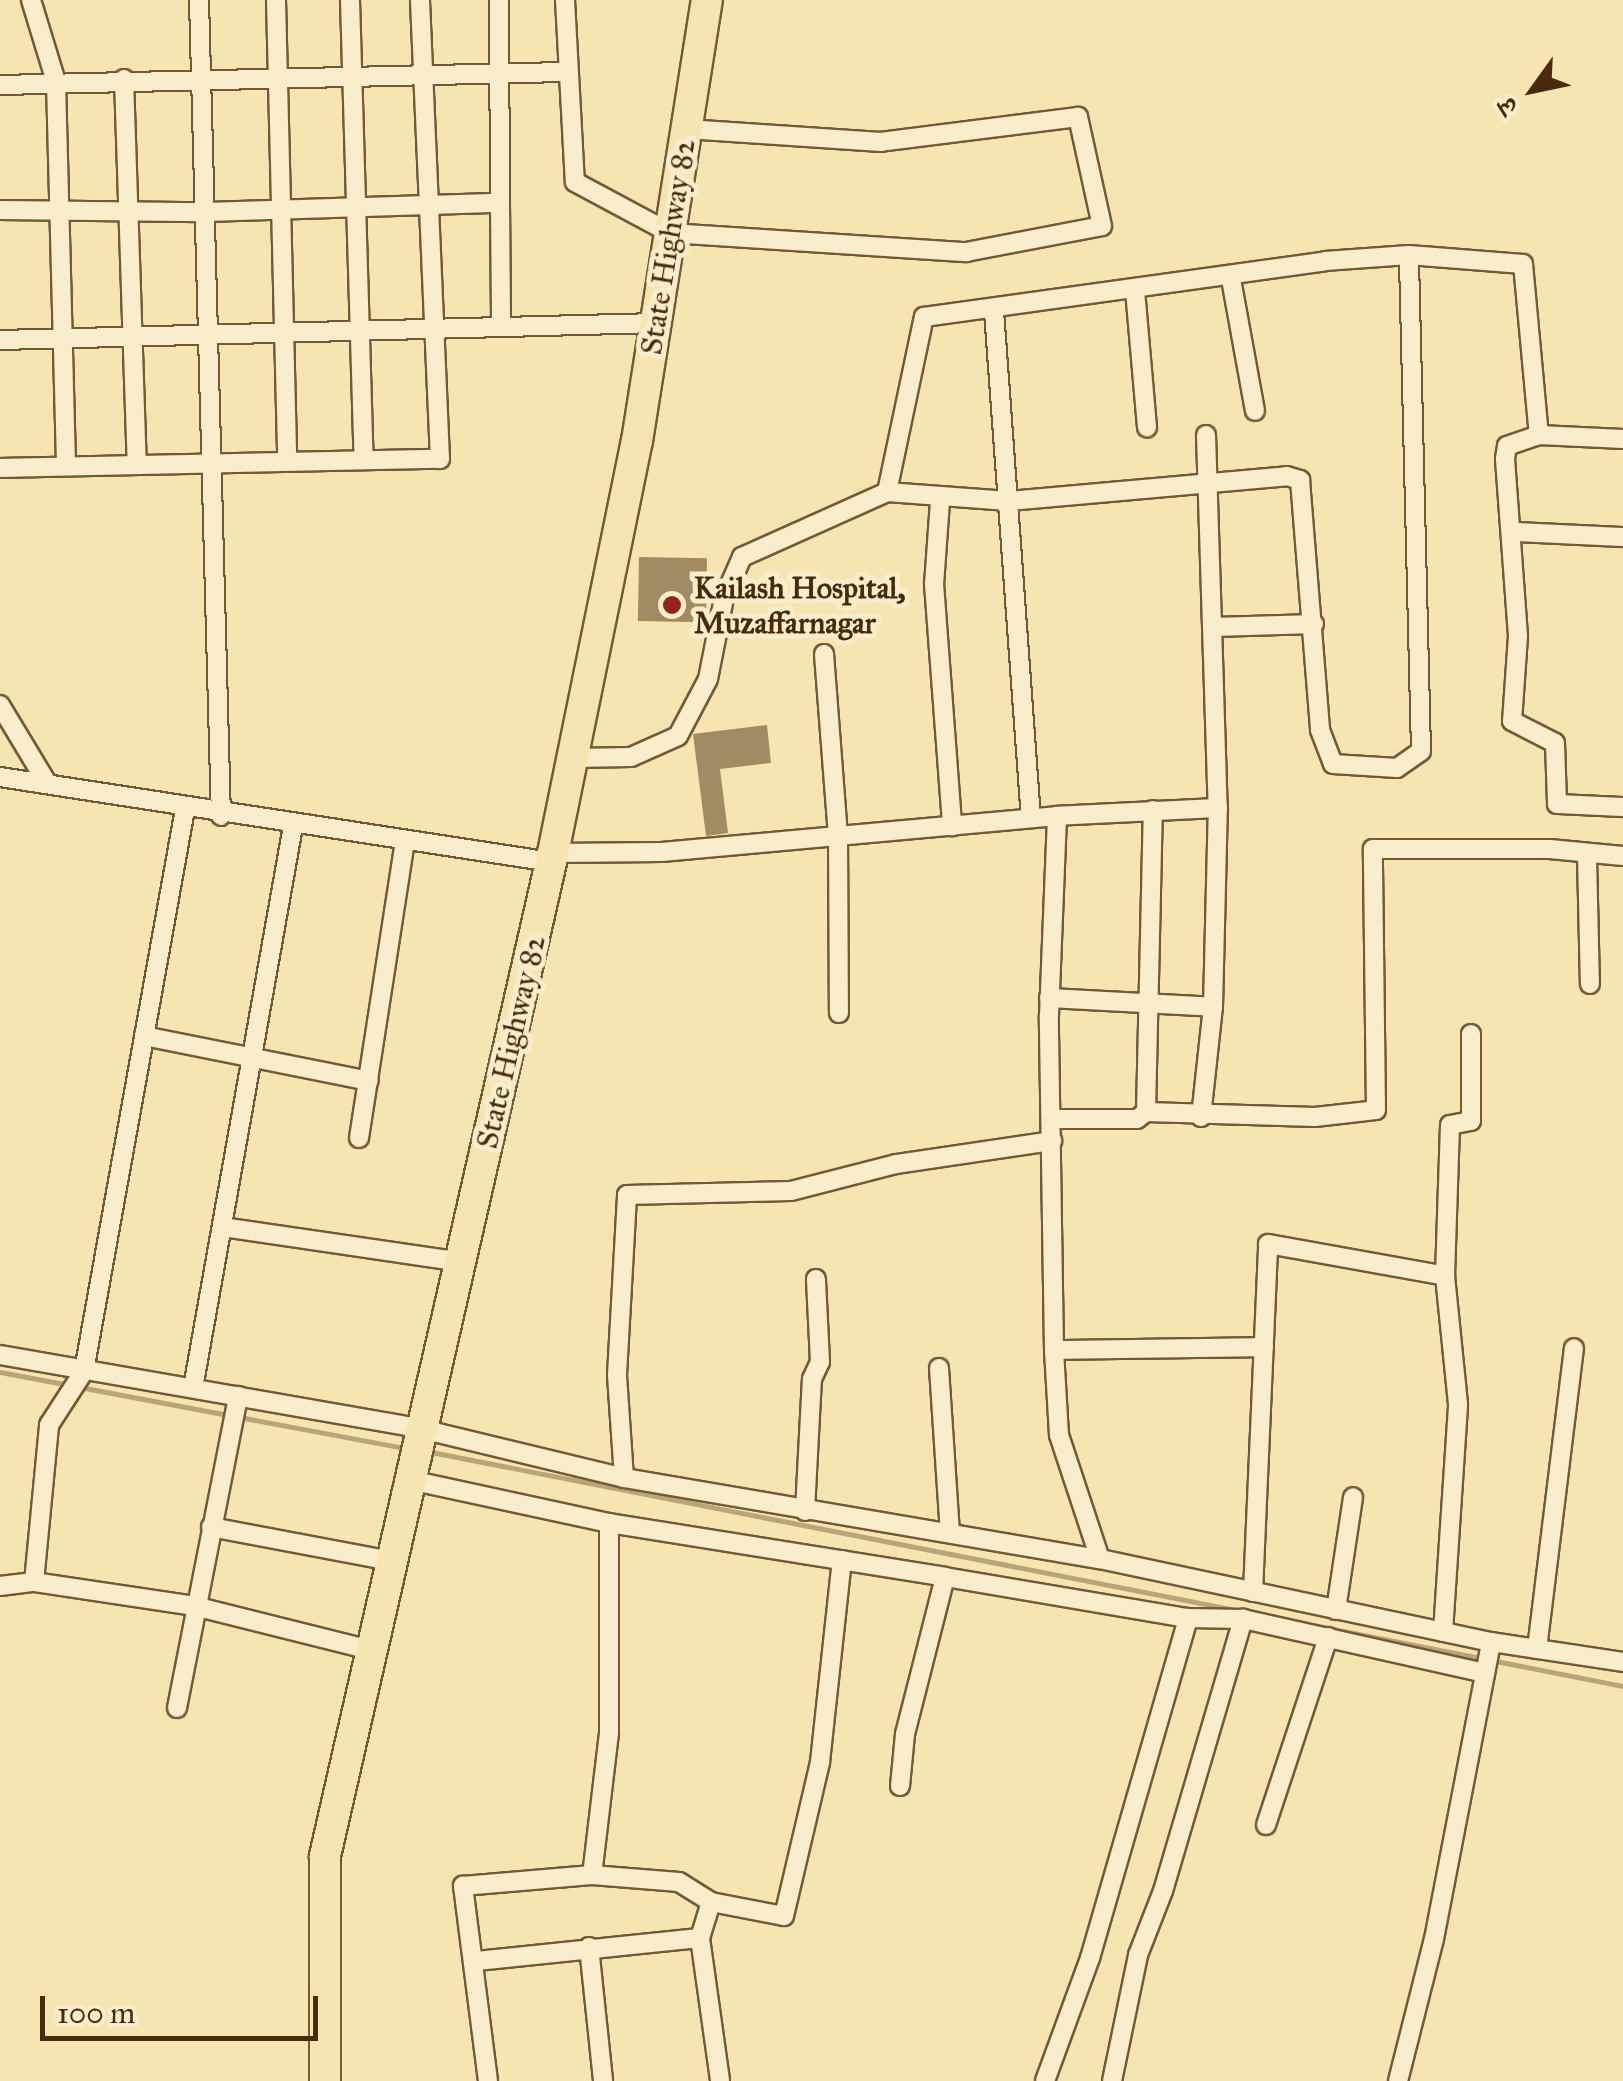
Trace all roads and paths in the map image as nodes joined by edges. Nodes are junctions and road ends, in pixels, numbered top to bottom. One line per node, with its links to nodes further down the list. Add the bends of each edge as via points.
1 (31, 0): 16 (street)
2 (199, 0): 14 (street)
3 (276, 0): 11 (street)
4 (350, 0): 12 (street)
5 (420, 0): 13 (street)
6 (499, 0): 9 (street)
7 (565, 0): 10 (street)
8 (707, 0): 18 (main road, State Highway 82)
9 (501, 72): 10 (street); 13 (street); 19 (street)
10 (564, 72): 27 (street, via 575,182)
11 (275, 74): 12 (street); 14 (street); 23 (street)
12 (351, 74): 13 (street); 21 (street)
13 (420, 74): 20 (street)
14 (200, 76): 15 (street); 26 (street)
15 (124, 79): 16 (street); 25 (street)
16 (56, 82): 17 (street); 24 (street)
17 (0, 85)
18 (686, 129): 27 (main road, State Highway 82); 27 (street, via 880,142 1078,117 1102,226 966,252)
19 (500, 203): 20 (street); 33 (street)
20 (425, 206): 21 (street); 34 (street)
21 (354, 208): 23 (street); 35 (street)
22 (0, 210): 24 (street)
23 (280, 210): 26 (street); 36 (street)
24 (57, 211): 25 (street); 39 (street)
25 (132, 212): 26 (street); 38 (street)
26 (206, 212): 37 (street)
27 (670, 233): 32 (main road, State Highway 82)
28 (1409, 255): 29 (street, via 1325,261); 44 (street, via 1523,264); 58 (street, via 1421,751 1397,768 1333,764 1320,730)
29 (1232, 279): 30 (street); 41 (street)
30 (1135, 290): 31 (street); 42 (street)
31 (994, 311): 53 (street, via 924,318 917,327); 55 (street)
32 (656, 323): 33 (street); 62 (main road, State Highway 82)
33 (501, 327): 34 (street)
34 (435, 328): 35 (street); 46 (street, via 440,459)
35 (358, 330): 36 (street); 46 (street)
36 (283, 331): 37 (street); 47 (street)
37 (211, 332): 38 (street); 48 (street)
38 (133, 336): 39 (street); 49 (street)
39 (60, 338): 40 (street); 50 (street)
40 (0, 340)
41 (1255, 411)
42 (1147, 427)
43 (1206, 435): 52 (street)
44 (1539, 435): 45 (street); 56 (street, via 1507,446)
45 (1623, 438)
46 (364, 460): 47 (street)
47 (287, 461): 48 (street)
48 (214, 462): 49 (street); 69 (street)
49 (137, 464): 50 (street)
50 (66, 466): 51 (street)
51 (0, 468)
52 (1210, 486): 55 (street); 58 (street, via 1300,480); 59 (street)
53 (886, 492): 54 (street); 62 (street, via 742,556 724,598 708,679 678,736 631,757)
54 (940, 501): 55 (street); 73 (street, via 934,584)
55 (1009, 501): 71 (street)
56 (1515, 532): 57 (street); 65 (street, via 1512,721 1555,743 1557,804)
57 (1623, 538)
58 (1314, 624): 59 (street)
59 (1215, 627): 66 (street)
60 (824, 654): 74 (street)
61 (0, 705): 64 (street)
62 (572, 758): 78 (main road, State Highway 82)
63 (0, 777): 64 (street)
64 (47, 783): 67 (street)
65 (1623, 806)
66 (1218, 808): 68 (street); 82 (street)
67 (185, 809): 69 (street); 85 (street)
68 (1153, 810): 70 (street); 81 (street)
69 (221, 816): 72 (street)
70 (1057, 816): 71 (street); 80 (street)
71 (1031, 818): 73 (street)
72 (294, 826): 75 (street); 86 (street)
73 (952, 826): 74 (street)
74 (838, 834): 78 (street); 83 (street)
75 (405, 842): 78 (street); 87 (street)
76 (1587, 856): 77 (street); 79 (street); 89 (street, via 1550,848 1373,849 1376,1110)
77 (1623, 856)
78 (552, 857): 94 (main road, State Highway 82)
79 (1590, 984)
80 (1049, 998): 81 (street); 90 (street)
81 (1146, 1004): 82 (street); 88 (street)
82 (1213, 1007): 89 (street)
83 (839, 1013)
84 (1471, 1034): 95 (street, via 1472,1122 1450,1125)
85 (144, 1036): 86 (street); 102 (street)
86 (252, 1055): 87 (street); 93 (street)
87 (369, 1081): 91 (street)
88 (1146, 1112): 89 (street); 90 (street, via 1137,1119)
89 (1201, 1117)
90 (1051, 1119): 92 (street)
91 (359, 1138)
92 (1052, 1141): 99 (street); 106 (street, via 896,1164 791,1191 627,1195 617,1375)
93 (222, 1227): 94 (street); 103 (street)
94 (460, 1262): 105 (main road, State Highway 82)
95 (1445, 1276): 97 (street, via 1268,1244); 123 (street, via 1458,1404)
96 (816, 1278): 108 (street, via 820,1362 812,1380)
97 (1264, 1347): 99 (street); 118 (street)
98 (1574, 1348): 125 (street)
99 (1054, 1350): 112 (street, via 1060,1435)
100 (0, 1355): 102 (street)
101 (939, 1368): 111 (street)
102 (77, 1381): 103 (street); 116 (street, via 49,1426)
103 (193, 1388): 104 (street)
104 (235, 1409): 105 (street); 110 (street)
105 (417, 1452): 106 (street); 109 (street); 114 (main road, State Highway 82)
106 (624, 1478): 108 (street)
107 (1353, 1497): 120 (street)
108 (805, 1510): 111 (street)
109 (610, 1523): 113 (street); 132 (street, via 610,1732)
110 (212, 1528): 114 (street); 119 (street)
111 (950, 1532): 112 (street)
112 (1100, 1558): 118 (street)
113 (842, 1560): 115 (street); 133 (street, via 820,1762 784,1916)
114 (391, 1562): 126 (main road, State Highway 82)
115 (945, 1577): 121 (street); 130 (street, via 905,1734)
116 (34, 1582): 117 (street); 119 (street)
117 (0, 1586)
118 (1253, 1592): 120 (street)
119 (194, 1606): 126 (street); 129 (street)
120 (1336, 1610): 123 (street)
121 (1188, 1618): 122 (street); 141 (street, via 1090,1958)
122 (1242, 1618): 124 (street); 142 (street, via 1164,1892 1138,1955)
123 (1443, 1632): 127 (street)
124 (1328, 1637): 127 (street); 131 (street)
125 (1536, 1649): 127 (street); 128 (street)
126 (371, 1650): 137 (main road, State Highway 82, via 325,1856)
127 (1488, 1658): 143 (street, via 1434,1939)
128 (1623, 1662)
129 (177, 1708)
130 (900, 1786)
131 (1266, 1825)
132 (592, 1875): 133 (street, via 680,1882); 136 (street, via 463,1886)
133 (711, 1902): 134 (street)
134 (700, 1938): 135 (street); 140 (street)
135 (588, 1946): 136 (street); 139 (street)
136 (476, 1961): 138 (street)
137 (325, 2081)
138 (488, 2081)
139 (602, 2081)
140 (720, 2081)
141 (1046, 2081)
142 (1112, 2081)
143 (1398, 2081)

